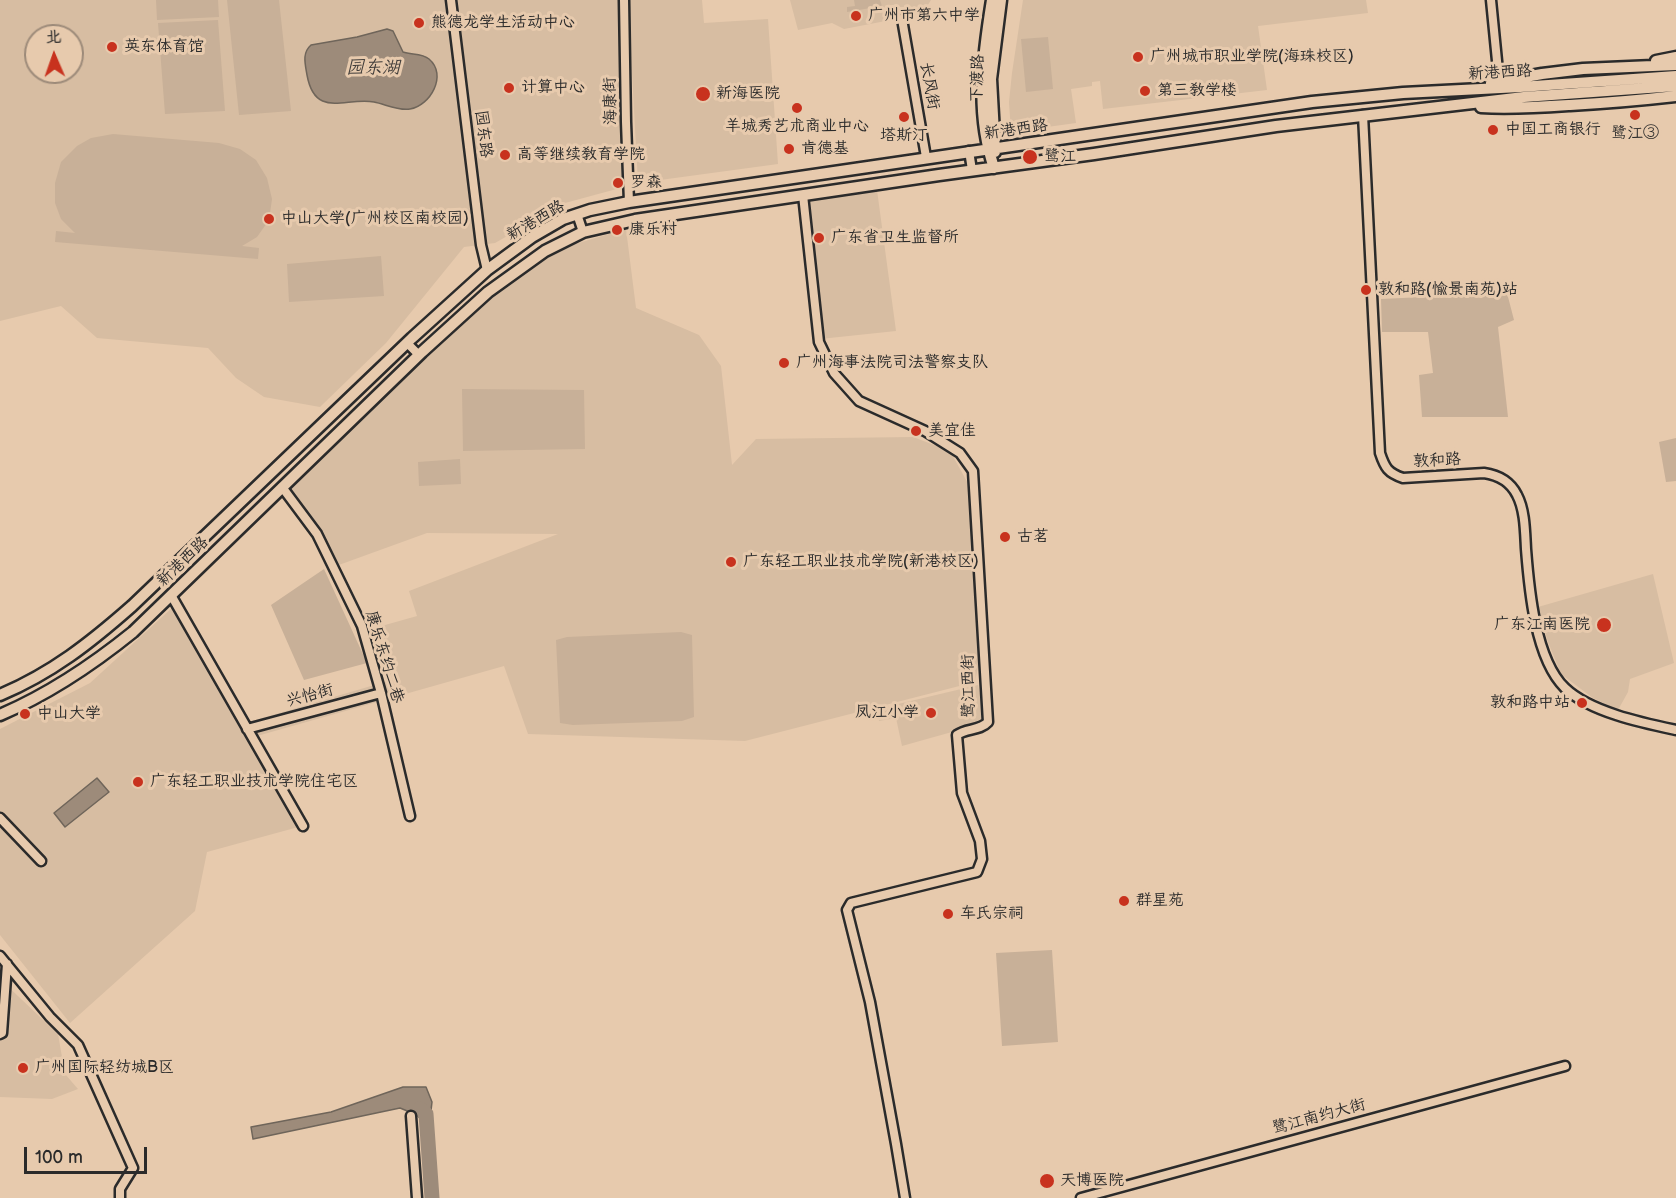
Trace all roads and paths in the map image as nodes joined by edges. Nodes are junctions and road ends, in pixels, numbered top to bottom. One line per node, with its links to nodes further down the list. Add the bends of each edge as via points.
1 (451, 0): 29 (street, 园东路)
2 (624, 0): 26 (street, 海康街)
3 (992, 0): 19 (main road, 下渡路, via 982,82)
4 (1001, 0): 19 (main road, 下渡路, via 991,79)
5 (1491, 0): 10 (street)
6 (902, 19): 21 (street, 长风街)
7 (1676, 57): 9 (main road)
8 (1676, 65): 9 (main road)
9 (1635, 66): 10 (main road)
10 (1499, 81): 12 (main road)
11 (1671, 81): 12 (main road, 新港西路); 16 (main road, 新港西路)
12 (1462, 89): 18 (main road, 新港西路, via 1304,103)
13 (1676, 96): 14 (main road)
14 (1631, 102): 15 (main road); 16 (main road, via 1514,108)
15 (1676, 103)
16 (1460, 105): 17 (main road, 新港西路)
17 (1363, 115): 22 (main road, 新港西路); 38 (street, 敦和路, via 1383,463 1403,478 1484,473 1509,483 1522,507 1536,624 1558,680 1572,694 1599,708)
18 (1038, 142): 19 (main road, 新港西路); 22 (main road)
19 (992, 148): 20 (main road, 新港西路); 23 (main road, 下渡路)
20 (969, 152): 21 (main road, 新港西路); 24 (street)
21 (926, 158): 26 (main road, 新港西路)
22 (1041, 162): 23 (main road, 新港西路)
23 (994, 168): 24 (main road, 新港西路)
24 (972, 170): 25 (main road, 新港西路)
25 (803, 195): 28 (main road, 新港西路, via 635,220); 50 (street, 鹭江西街, via 819,342 834,373 859,401 925,431 960,453 973,471 988,722 984,727 957,735 962,793 980,841 982,859 977,872 851,903 848,910 870,1002)
26 (629, 202): 27 (main road, 新港西路)
27 (577, 214): 28 (street); 29 (main road, 新港西路, via 532,237)
28 (583, 232): 31 (main road, 新港西路, via 545,251 503,280)
29 (487, 270): 30 (main road, 新港西路)
30 (407, 343): 31 (street); 35 (main road, 新港西路, via 87,645)
31 (419, 356): 32 (main road, 新港西路)
32 (282, 488): 33 (main road, 新港西路); 34 (street, 康乐东约二巷, via 317,534 362,626)
33 (171, 595): 36 (main road, 新港西路, via 133,632 83,670); 37 (street)
34 (381, 693): 37 (street, 兴怡街); 39 (street, 康乐东约二巷)
35 (0, 695)
36 (0, 715)
37 (247, 729): 41 (street)
38 (1676, 730)
39 (410, 816)
40 (0, 818): 42 (street)
41 (303, 826)
42 (41, 861)
43 (0, 956): 44 (street)
44 (7, 964): 45 (street); 48 (street, via 78,1046 133,1168 120,1189)
45 (0, 1034)
46 (1564, 1066): 51 (street, 鹭江南约大街)
47 (411, 1116): 49 (street)
48 (120, 1198)
49 (417, 1198)
50 (905, 1198)
51 (1081, 1198)

